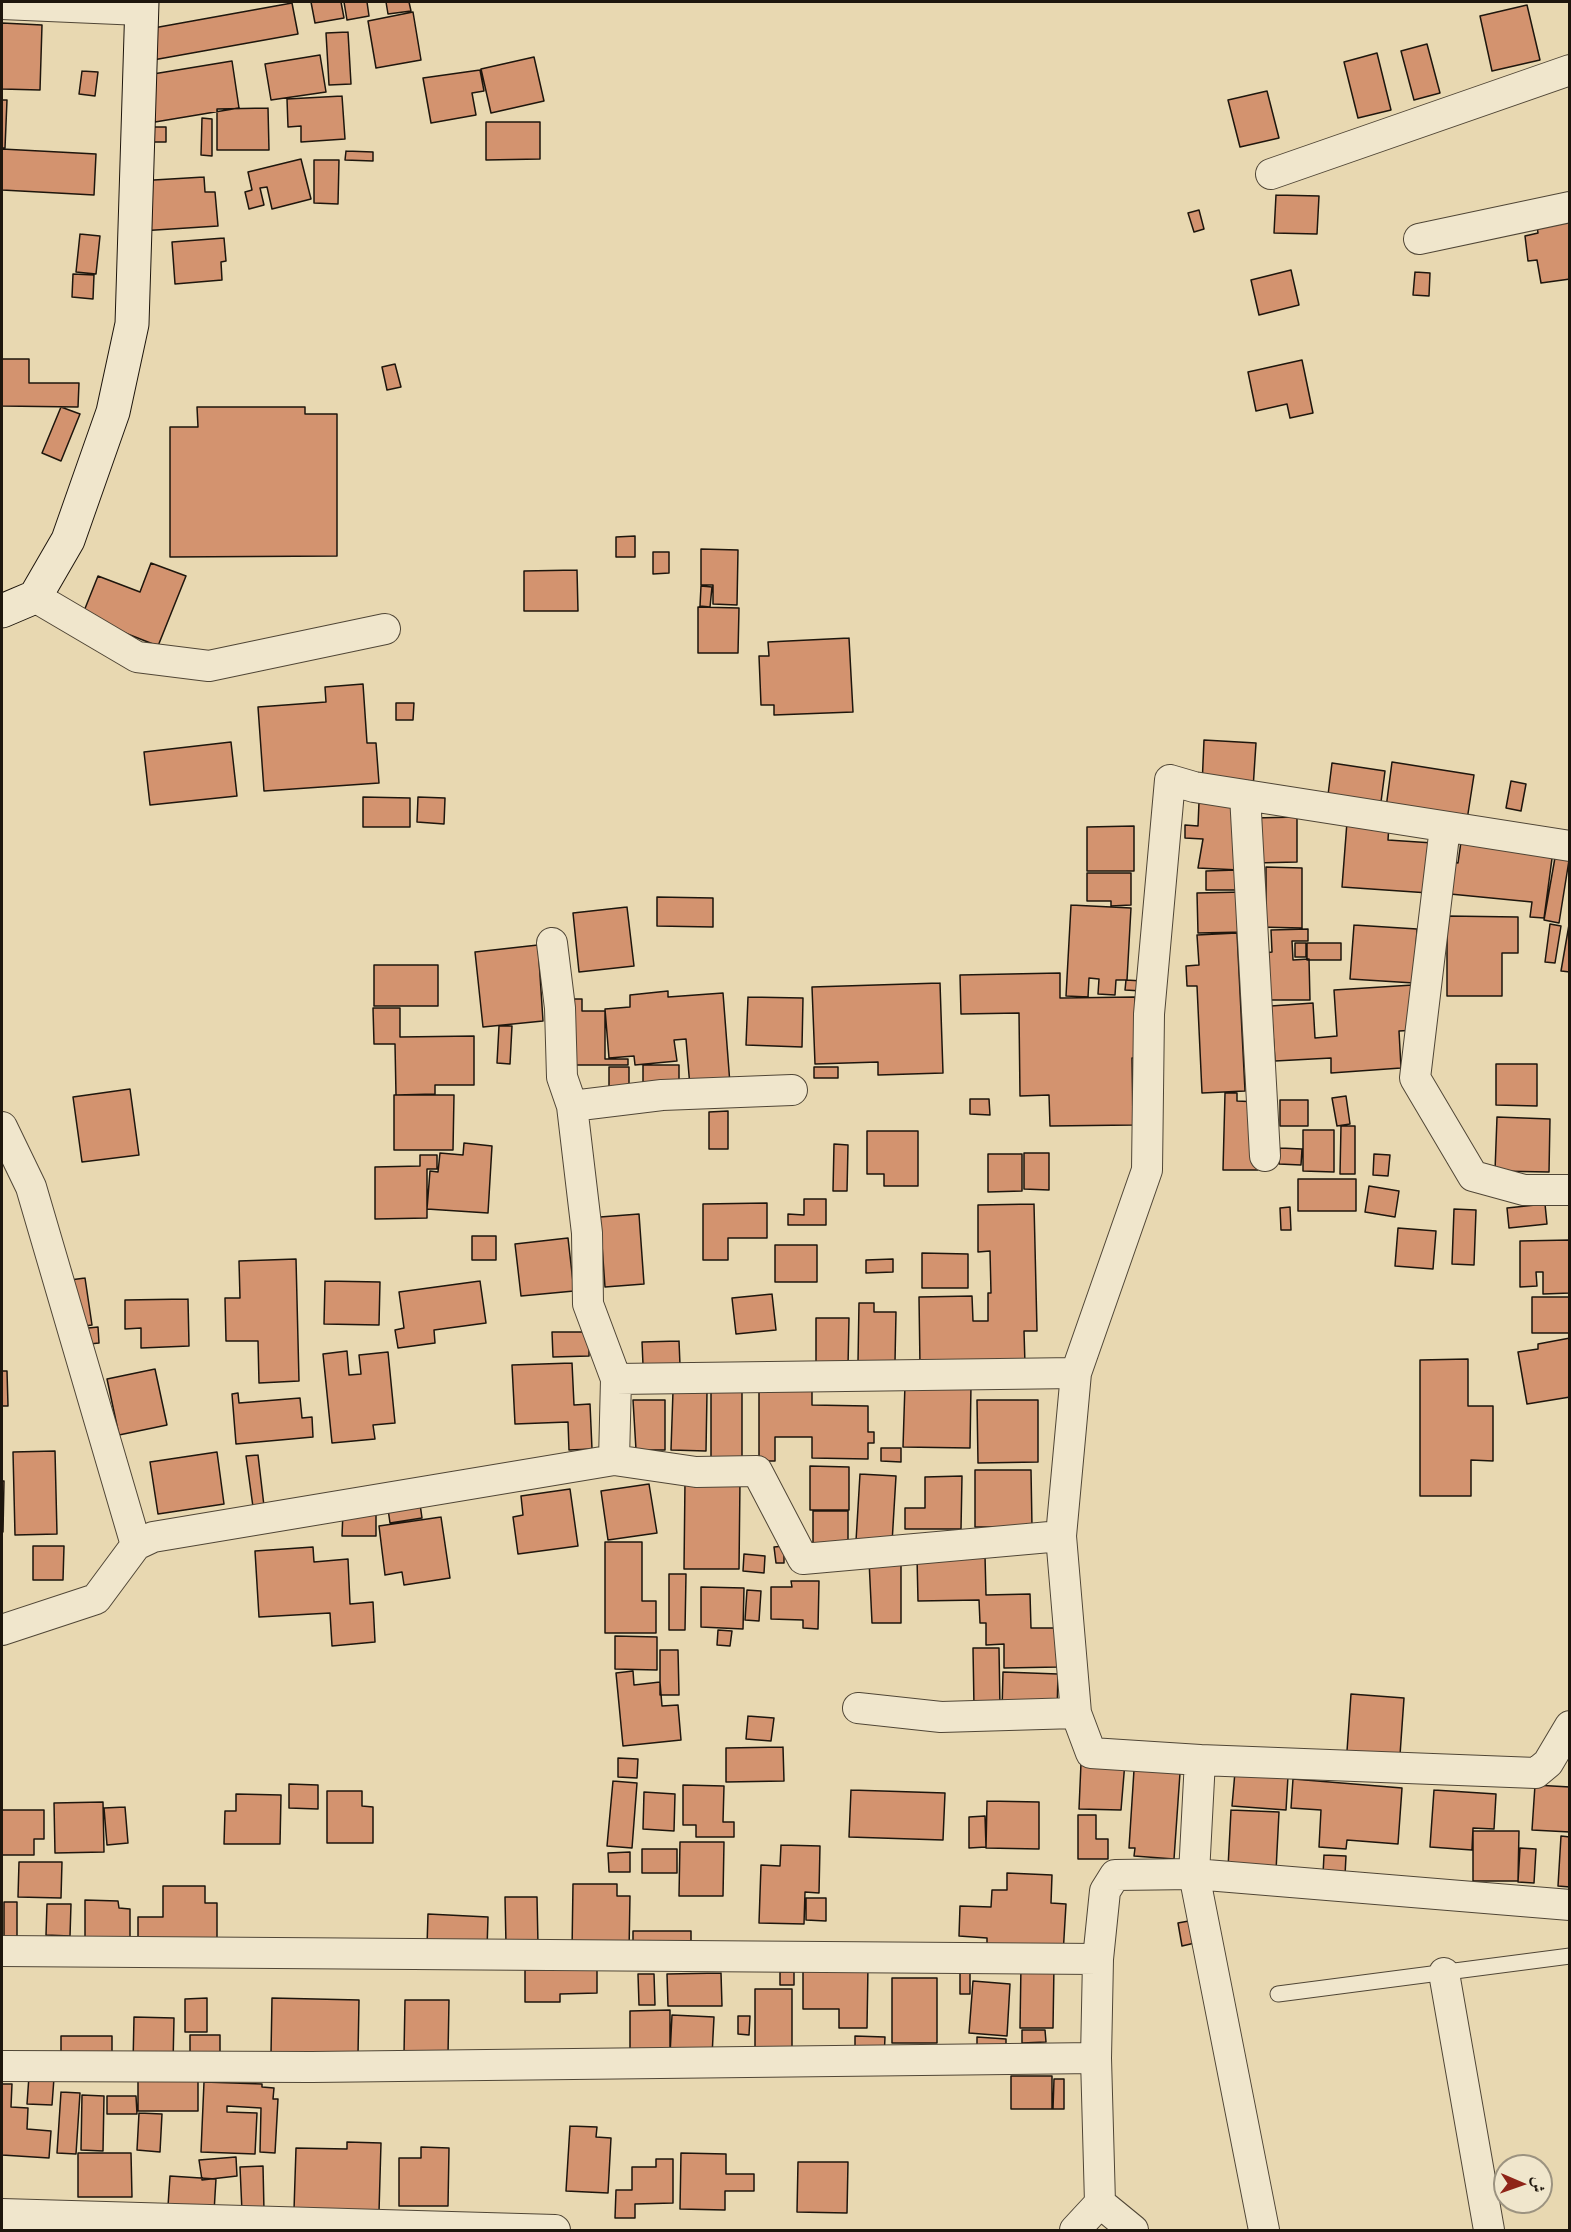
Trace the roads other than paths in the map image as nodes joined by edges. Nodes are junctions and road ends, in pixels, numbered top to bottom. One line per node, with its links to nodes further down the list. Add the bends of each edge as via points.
1 (2, 4): 2 (street)
2 (141, 6): 7 (street, via 132,324 113,412 68,540)
3 (1569, 70): 4 (street)
4 (1270, 174)
5 (1569, 207): 6 (street)
6 (1419, 239)
7 (34, 597): 8 (street); 9 (street, via 137,657 209,666)
8 (2, 611)
9 (385, 629)
10 (1245, 795): 11 (street); 17 (street); 19 (street, via 1170,780 1149,1014 1147,1170)
11 (1445, 827): 12 (street); 18 (street, via 1415,1078 1473,1176 1524,1190)
12 (1569, 846)
13 (552, 943): 15 (street, via 560,1008 562,1077)
14 (792, 1090): 15 (street, via 662,1095)
15 (572, 1106): 20 (street, via 587,1233 588,1304)
16 (2, 1127): 23 (street, via 31,1187)
17 (1265, 1156)
18 (1569, 1190)
19 (1076, 1372): 20 (street); 22 (street)
20 (616, 1379): 21 (street)
21 (614, 1460): 22 (street, via 696,1472 757,1471 803,1558); 23 (street, via 153,1537)
22 (1061, 1536): 26 (street)
23 (136, 1545): 24 (street, via 96,1599)
24 (2, 1630)
25 (858, 1708): 26 (street, via 941,1717)
26 (1076, 1713): 28 (street, via 1091,1753)
27 (1569, 1726): 28 (street, via 1548,1763 1536,1773)
28 (1200, 1760): 29 (street)
29 (1194, 1874): 30 (street); 33 (street, via 1115,1875 1106,1892); 43 (street)
30 (1569, 1905)
31 (2, 1951): 33 (street)
32 (1569, 1956): 34 (lane)
33 (1098, 1959): 36 (street)
34 (1444, 1973): 35 (lane); 44 (street)
35 (1278, 1994)
36 (1096, 2058): 37 (street, via 312,2067); 39 (street)
37 (2, 2066)
38 (2, 2214): 40 (street)
39 (1101, 2217): 41 (street); 42 (street)
40 (555, 2230)
41 (1075, 2230)
42 (1133, 2230)
43 (1264, 2230)
44 (1489, 2230)

